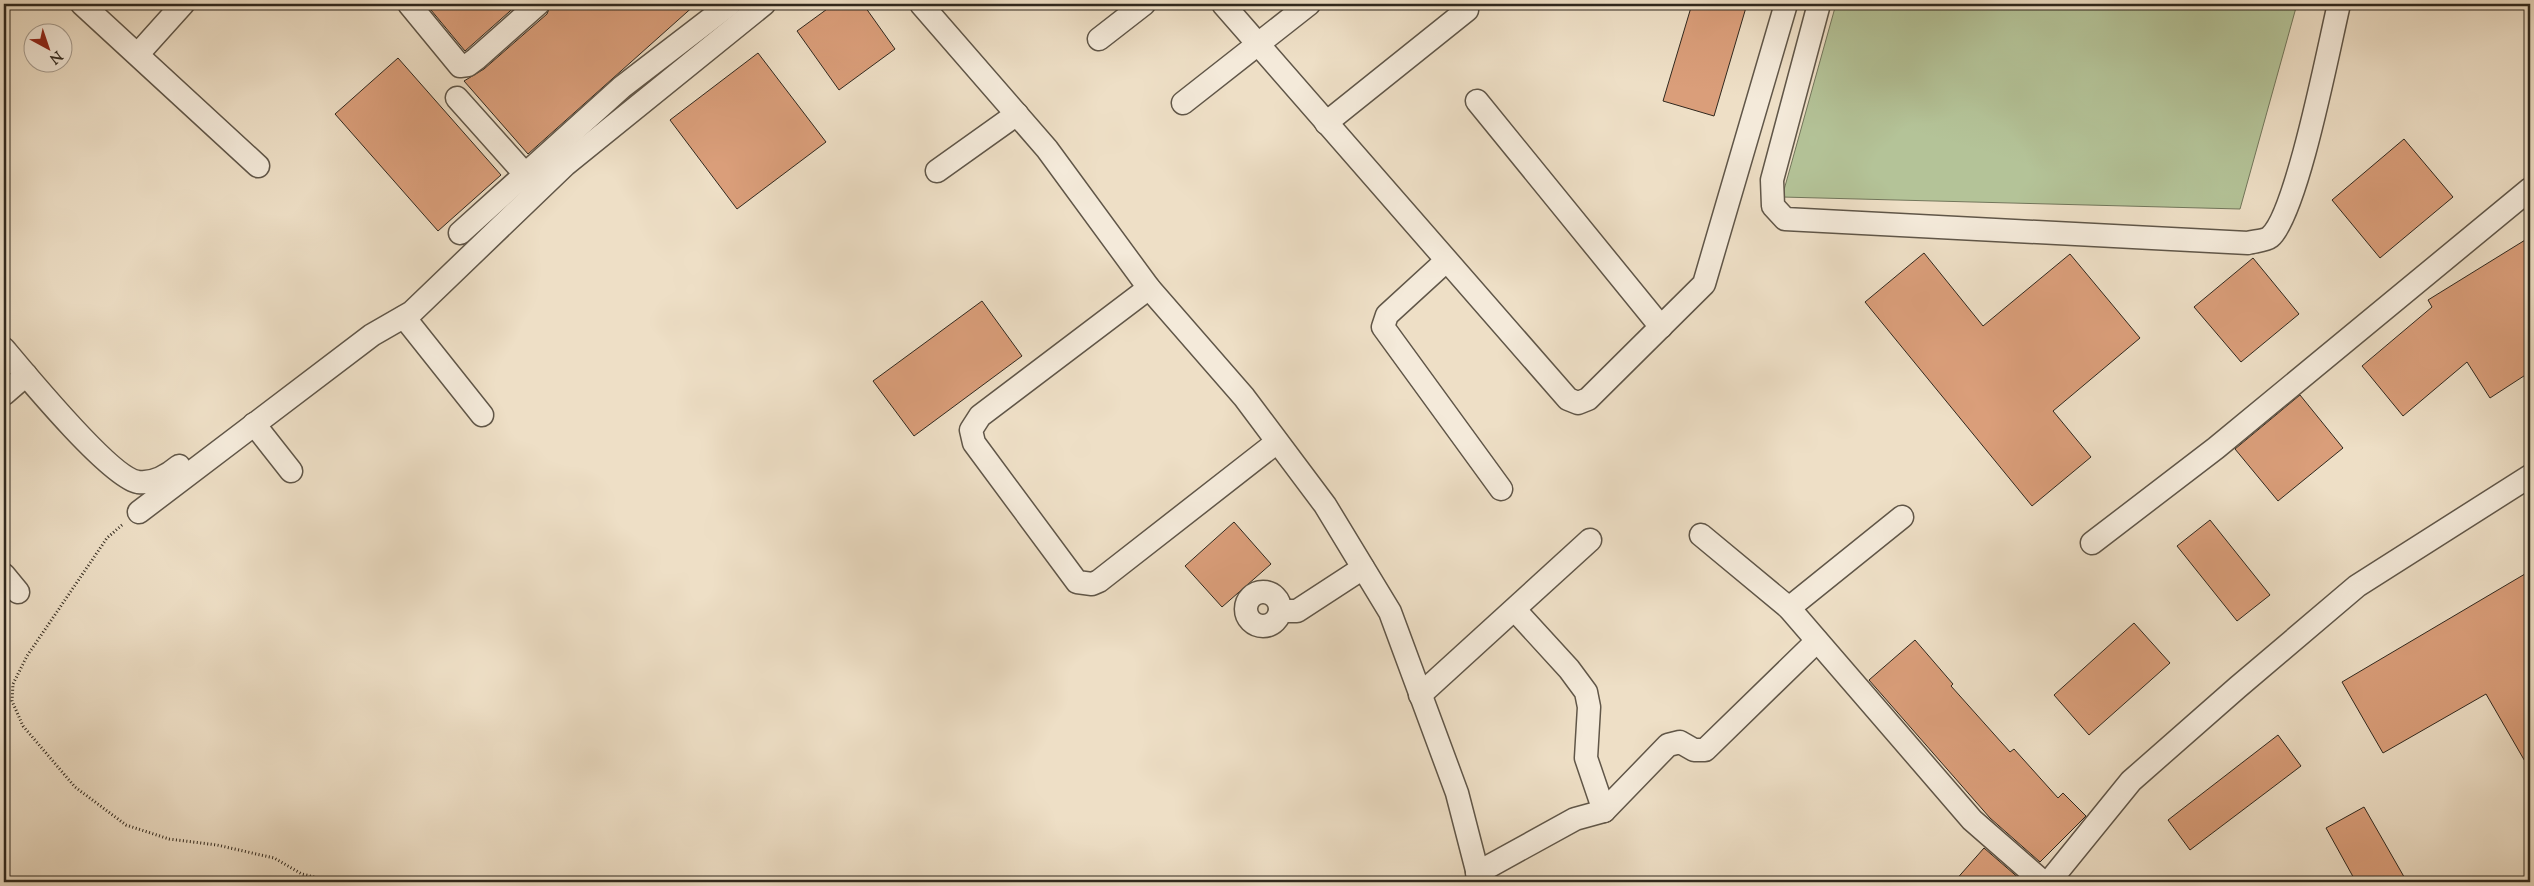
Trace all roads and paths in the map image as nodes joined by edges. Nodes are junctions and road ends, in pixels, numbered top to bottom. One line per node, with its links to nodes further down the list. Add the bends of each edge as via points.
1 (82, 4): 17 (street)
2 (183, 4): 17 (street)
3 (409, 4): 4 (street, via 460,66 476,59)
4 (538, 4)
5 (730, 4): 25 (street, via 622,88)
6 (764, 4): 30 (street, via 565,165 412,312)
7 (921, 4): 21 (street)
8 (1144, 4): 15 (street)
9 (1224, 4): 16 (street)
10 (1309, 4): 16 (street)
11 (1786, 4): 31 (street, via 1704,284)
12 (1819, 4): 13 (street, via 1772,180 1773,206 1785,219 2248,243 2269,238 2280,225 2294,192)
13 (2339, 4)
14 (1467, 10): 22 (street)
15 (1099, 39)
16 (1258, 44): 20 (street); 22 (street)
17 (138, 54): 23 (street)
18 (457, 98): 25 (street)
19 (1476, 101): 31 (street)
20 (1183, 103)
21 (1017, 114): 24 (street); 29 (street, via 1047,149)
22 (1326, 123): 28 (street)
23 (258, 166)
24 (937, 171)
25 (525, 174): 27 (street)
26 (2530, 189): 45 (street, via 2216,448)
27 (460, 233)
28 (1446, 261): 31 (street, via 1568,399 1578,403 1588,399); 40 (street, via 1387,315 1383,327)
29 (1149, 288): 37 (street, via 1244,397); 37 (street, via 980,416 971,430 974,443 1078,582 1092,584 1099,580)
30 (400, 319): 33 (street, via 373,318 168,475 151,482 136,482 118,473); 35 (street); 36 (street, via 372,335)
31 (1661, 327)
32 (4, 349): 33 (street)
33 (26, 375): 34 (street)
34 (4, 394)
35 (482, 415)
36 (254, 424): 38 (street); 41 (street)
37 (1277, 442): 46 (street, via 1325,505)
38 (291, 471)
39 (2530, 476): 58 (street, via 2357,586 2131,781)
40 (1501, 489)
41 (139, 512): 56 (path, via 107,538 27,656 13,684 12,701 23,726 75,787 126,825 169,839 217,845 274,858 302,874)
42 (1902, 517): 49 (street)
43 (1701, 535): 49 (street)
44 (1590, 540): 50 (street)
45 (2092, 542)
46 (1363, 568): 51 (street, via 1297,611); 53 (street, via 1390,612)
47 (4, 575): 48 (street)
48 (18, 592)
49 (1789, 608): 52 (street)
50 (1515, 610): 53 (street); 54 (street, via 1586,692 1589,707 1586,758)
51 (1280, 611)
52 (1817, 641): 54 (street, via 1705,750 1694,750 1680,742 1668,746); 57 (street, via 1972,820)
53 (1420, 695): 55 (street, via 1456,793)
54 (1604, 811): 55 (street, via 1575,819)
55 (1479, 878)
56 (334, 882)
57 (2043, 882)
58 (2049, 882)

